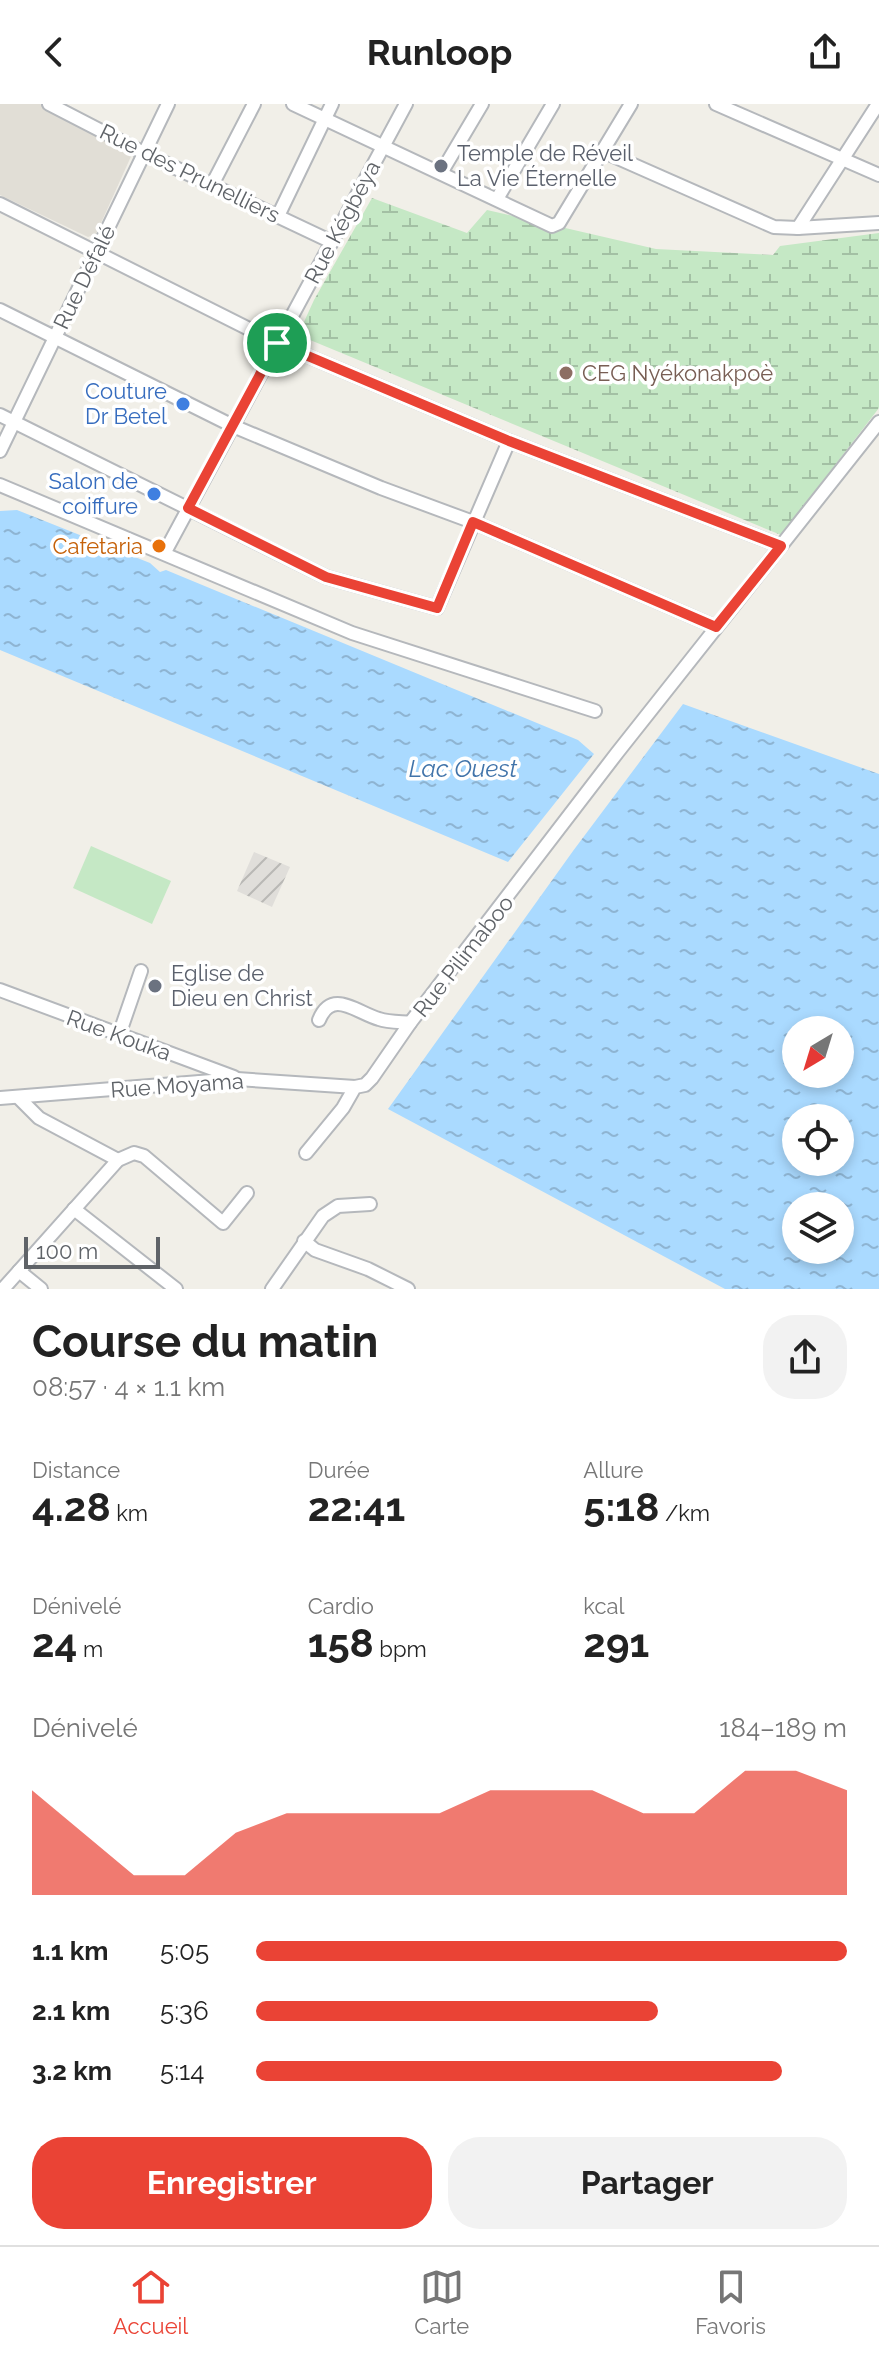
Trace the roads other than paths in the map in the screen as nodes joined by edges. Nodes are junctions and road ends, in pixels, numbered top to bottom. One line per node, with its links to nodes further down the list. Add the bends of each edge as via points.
1 (49, 104): 12 (street, Rue des Prunelliers)
2 (168, 104): 16 (street, Rue Défalé)
3 (254, 104): 20 (street)
4 (293, 104): 13 (street)
5 (332, 104): 13 (street)
6 (406, 104): 14 (street, Rue Kégbéya)
7 (482, 104): 18 (street)
8 (553, 104): 21 (street)
9 (631, 104): 15 (street)
10 (716, 104): 17 (street)
11 (878, 104): 17 (street)
12 (67, 108): 16 (street, Rue des Prunelliers)
13 (326, 119): 14 (street); 23 (street)
14 (384, 146): 18 (street); 26 (street, Rue Kégbéya)
15 (602, 151): 21 (street, via 559,223 552,226); 25 (street, via 769,225)
16 (144, 153): 20 (street, Rue des Prunelliers); 27 (street, Rue Défalé)
17 (842, 159): 19 (street); 25 (street)
18 (441, 173): 21 (street)
19 (879, 175)
20 (212, 185): 23 (street, Rue des Prunelliers)
21 (497, 199)
22 (0, 204): 27 (street)
23 (278, 216): 26 (street, Rue des Prunelliers)
24 (879, 223): 25 (street)
25 (798, 228)
26 (332, 242): 30 (street, Rue Kégbéya)
27 (96, 253): 29 (street, Rue Défalé); 30 (street)
28 (0, 310): 29 (street)
29 (55, 337): 32 (street, Rue Défalé); 34 (street)
30 (277, 343): 34 (street, Rue Kégbéya); 35 (street)
31 (0, 415): 32 (street)
32 (14, 422): 36 (street, Rue Défalé); 38 (street)
33 (879, 422): 40 (street)
34 (233, 426): 38 (street, Rue Kégbéya); 39 (street)
35 (509, 441): 39 (street); 40 (street)
36 (0, 451)
37 (0, 485): 41 (street)
38 (188, 508): 39 (street, via 326,577 437,608); 41 (street, Rue Kégbéya)
39 (473, 522): 42 (street)
40 (781, 546): 42 (street)
41 (165, 552): 43 (street, via 352,633)
42 (716, 627): 47 (street, Rue Pilimaboo)
43 (595, 711)
44 (141, 971): 48 (street)
45 (0, 990): 48 (street, Rue Kouka)
46 (319, 1020): 47 (street, via 331,1005 345,1004 378,1019)
47 (410, 1023): 50 (street, Rue Pilimaboo, via 372,1078)
48 (119, 1035): 49 (street, Rue Kouka)
49 (237, 1079): 50 (street, Rue Moyama); 51 (street, Rue Moyama)
50 (355, 1087): 53 (street, Rue Pilimaboo)
51 (18, 1097): 52 (street, Rue Moyama); 54 (street, via 39,1118)
52 (0, 1098)
53 (306, 1153)
54 (118, 1160): 55 (street, via 134,1153 144,1156 223,1223); 57 (street)
55 (247, 1193)
56 (370, 1204): 58 (street, via 338,1206)
57 (74, 1209): 59 (street); 62 (street)
58 (304, 1241): 63 (street); 64 (street)
59 (19, 1271): 60 (street); 61 (street)
60 (3, 1289)
61 (41, 1289)
62 (176, 1289)
63 (272, 1289)
64 (408, 1289)

